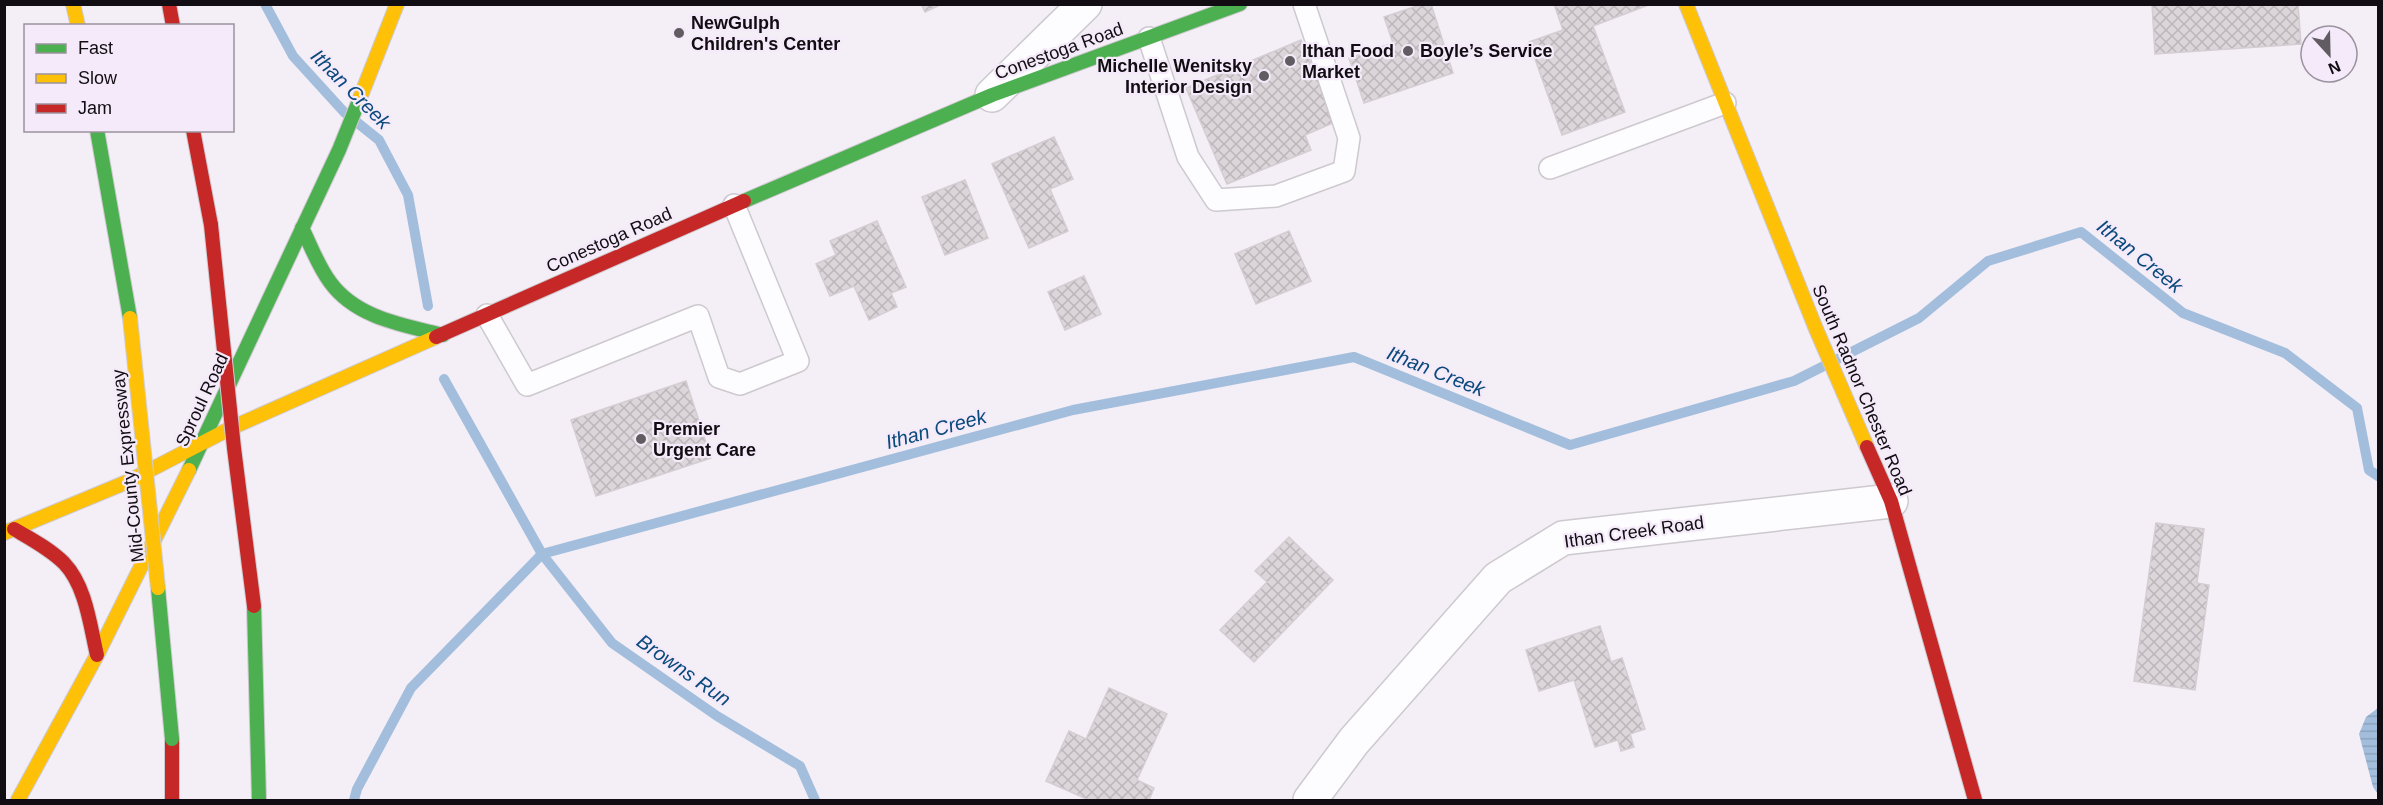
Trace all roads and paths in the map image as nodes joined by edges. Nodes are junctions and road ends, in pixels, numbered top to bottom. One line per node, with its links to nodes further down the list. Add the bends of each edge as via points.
1 (73, 4): 8 (main road)
2 (169, 4): 9 (main road)
3 (397, 4): 17 (main road, Sproul Road, via 362,97)
4 (1085, 4): 11 (street)
5 (1240, 4): 10 (main road, Conestoga Road)
6 (1304, 4): 10 (lane, via 1349,138 1344,171 1276,196 1216,200 1188,157)
7 (1686, 4): 12 (main road, South Radnor Chester Road)
8 (78, 24)
9 (173, 24)
10 (1149, 38): 11 (main road, Conestoga Road)
11 (992, 95): 16 (main road, Conestoga Road)
12 (1725, 103): 15 (lane); 21 (main road, South Radnor Chester Road, via 1815,329)
13 (97, 132): 25 (main road, Mid-County Expressway, bridge, via 130,318 151,505 172,739)
14 (193, 132): 26 (main road, bridge, via 211,225 254,606)
15 (1550, 168)
16 (734, 205): 18 (main road, Conestoga Road); 18 (lane, via 798,361 740,384 719,377 698,316 527,385)
17 (302, 228): 19 (main road, via 337,291 357,307 386,321); 20 (main road, Sproul Road)
18 (487, 315): 19 (main road, Conestoga Road)
19 (443, 335): 20 (main road, Conestoga Road)
20 (202, 443): 22 (main road, Conestoga Road, via 127,482); 23 (main road, Sproul Road)
21 (1891, 501): 27 (street, Ithan Creek Road, via 1563,538 1498,578 1354,741); 28 (main road, South Radnor Chester Road)
22 (9, 531): 23 (main road, via 50,551 71,571)
23 (98, 655): 24 (main road, Sproul Road)
24 (18, 801)
25 (172, 801)
26 (259, 801)
27 (1310, 801)
28 (1975, 801)

